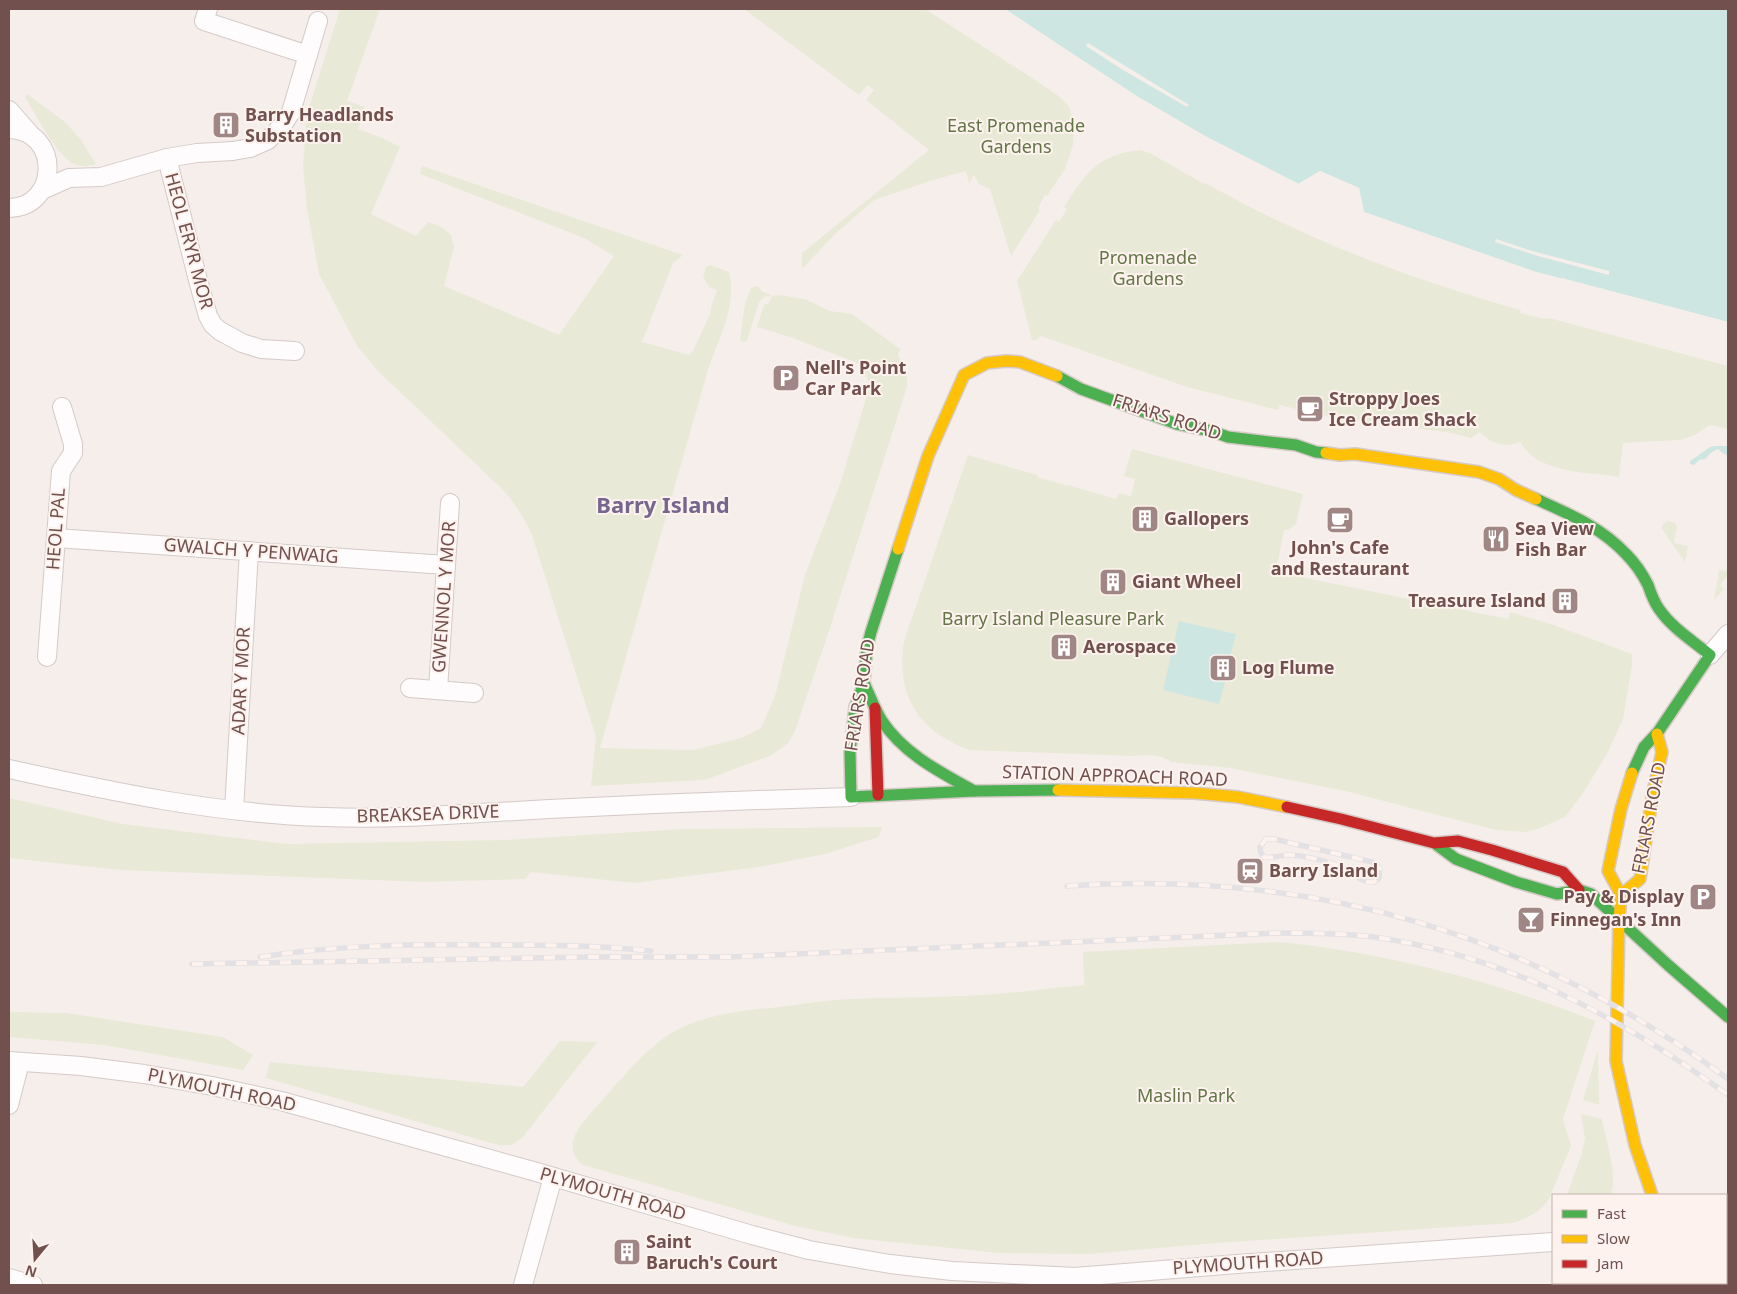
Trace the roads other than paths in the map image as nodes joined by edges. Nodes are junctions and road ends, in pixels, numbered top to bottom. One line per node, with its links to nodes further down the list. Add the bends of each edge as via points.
1 (208, 9): 3 (street, via 204,20)
2 (318, 21): 3 (street, HEOL ERYR MOR)
3 (308, 55): 7 (street, HEOL ERYR MOR, via 291,112 268,140 250,148)
4 (9, 110): 6 (street)
5 (9, 129): 6 (street)
6 (30, 135): 8 (street, via 38,142)
7 (167, 158): 9 (street, HEOL ERYR MOR, via 101,177); 12 (street, HEOL ERYR MOR, via 198,280 213,325 230,338 261,349)
8 (48, 161): 9 (street); 10 (street, via 47,179)
9 (69, 178): 10 (street, HEOL ERYR MOR)
10 (42, 190): 11 (street, HEOL ERYR MOR, via 33,200)
11 (13, 209)
12 (295, 351)
13 (62, 407): 15 (street, HEOL PAL, via 73,453 61,471)
14 (450, 503): 17 (street, GWENNOL Y MOR)
15 (56, 538): 16 (street, GWALCH Y PENWAIG); 20 (street, HEOL PAL)
16 (249, 551): 17 (street, GWALCH Y PENWAIG); 31 (street, ADAR Y MOR)
17 (446, 565): 23 (street, GWENNOL Y MOR)
18 (1728, 634): 19 (street)
19 (1710, 655): 21 (main road, FRIARS ROAD, via 1661,612 1639,570 1609,538 1588,523 1494,477 1464,469 1316,452 1296,445 1228,437 1178,424 1081,389 1065,379 1020,362 1006,361 987,363 964,375 928,456 871,632); 26 (main road, FRIARS ROAD)
20 (47, 657)
21 (864, 683): 25 (main road); 30 (main road, FRIARS ROAD, via 855,707 850,752)
22 (410, 688): 23 (street)
23 (438, 690): 24 (street)
24 (474, 693)
25 (875, 708): 28 (main road, via 883,723 912,753); 29 (main road)
26 (1656, 734): 34 (main road, FRIARS ROAD, via 1662,752 1640,879); 34 (main road, FRIARS ROAD, via 1644,747 1633,772 1614,844 1608,872)
27 (9, 769): 31 (street, BREAKSEA DRIVE, via 167,802)
28 (974, 790): 29 (main road, STATION APPROACH ROAD); 32 (main road, STATION APPROACH ROAD, via 1194,792 1294,808)
29 (878, 795): 30 (main road, STATION APPROACH ROAD)
30 (851, 797): 31 (street, BREAKSEA DRIVE, via 362,818)
31 (234, 810)
32 (1434, 842): 33 (main road, STATION APPROACH ROAD, via 1456,859 1516,882 1557,894); 33 (main road, STATION APPROACH ROAD, via 1458,841 1563,872)
33 (1579, 890): 35 (main road, STATION APPROACH ROAD, via 1591,894)
34 (1621, 896): 35 (main road, FRIARS ROAD)
35 (1620, 920): 36 (main road, STATION APPROACH ROAD); 40 (main road, FRIARS ROAD, via 1616,1061 1635,1145)
36 (1728, 1017)
37 (14, 1061): 38 (street); 39 (street, PLYMOUTH ROAD, via 144,1074 212,1086 281,1101)
38 (9, 1105)
39 (553, 1177): 43 (street, PLYMOUTH ROAD, via 809,1250 890,1264); 45 (street)
40 (1652, 1194)
41 (1552, 1242): 43 (street, PLYMOUTH ROAD, via 1237,1264)
42 (9, 1278): 44 (street)
43 (1075, 1281)
44 (33, 1285)
45 (523, 1285)

